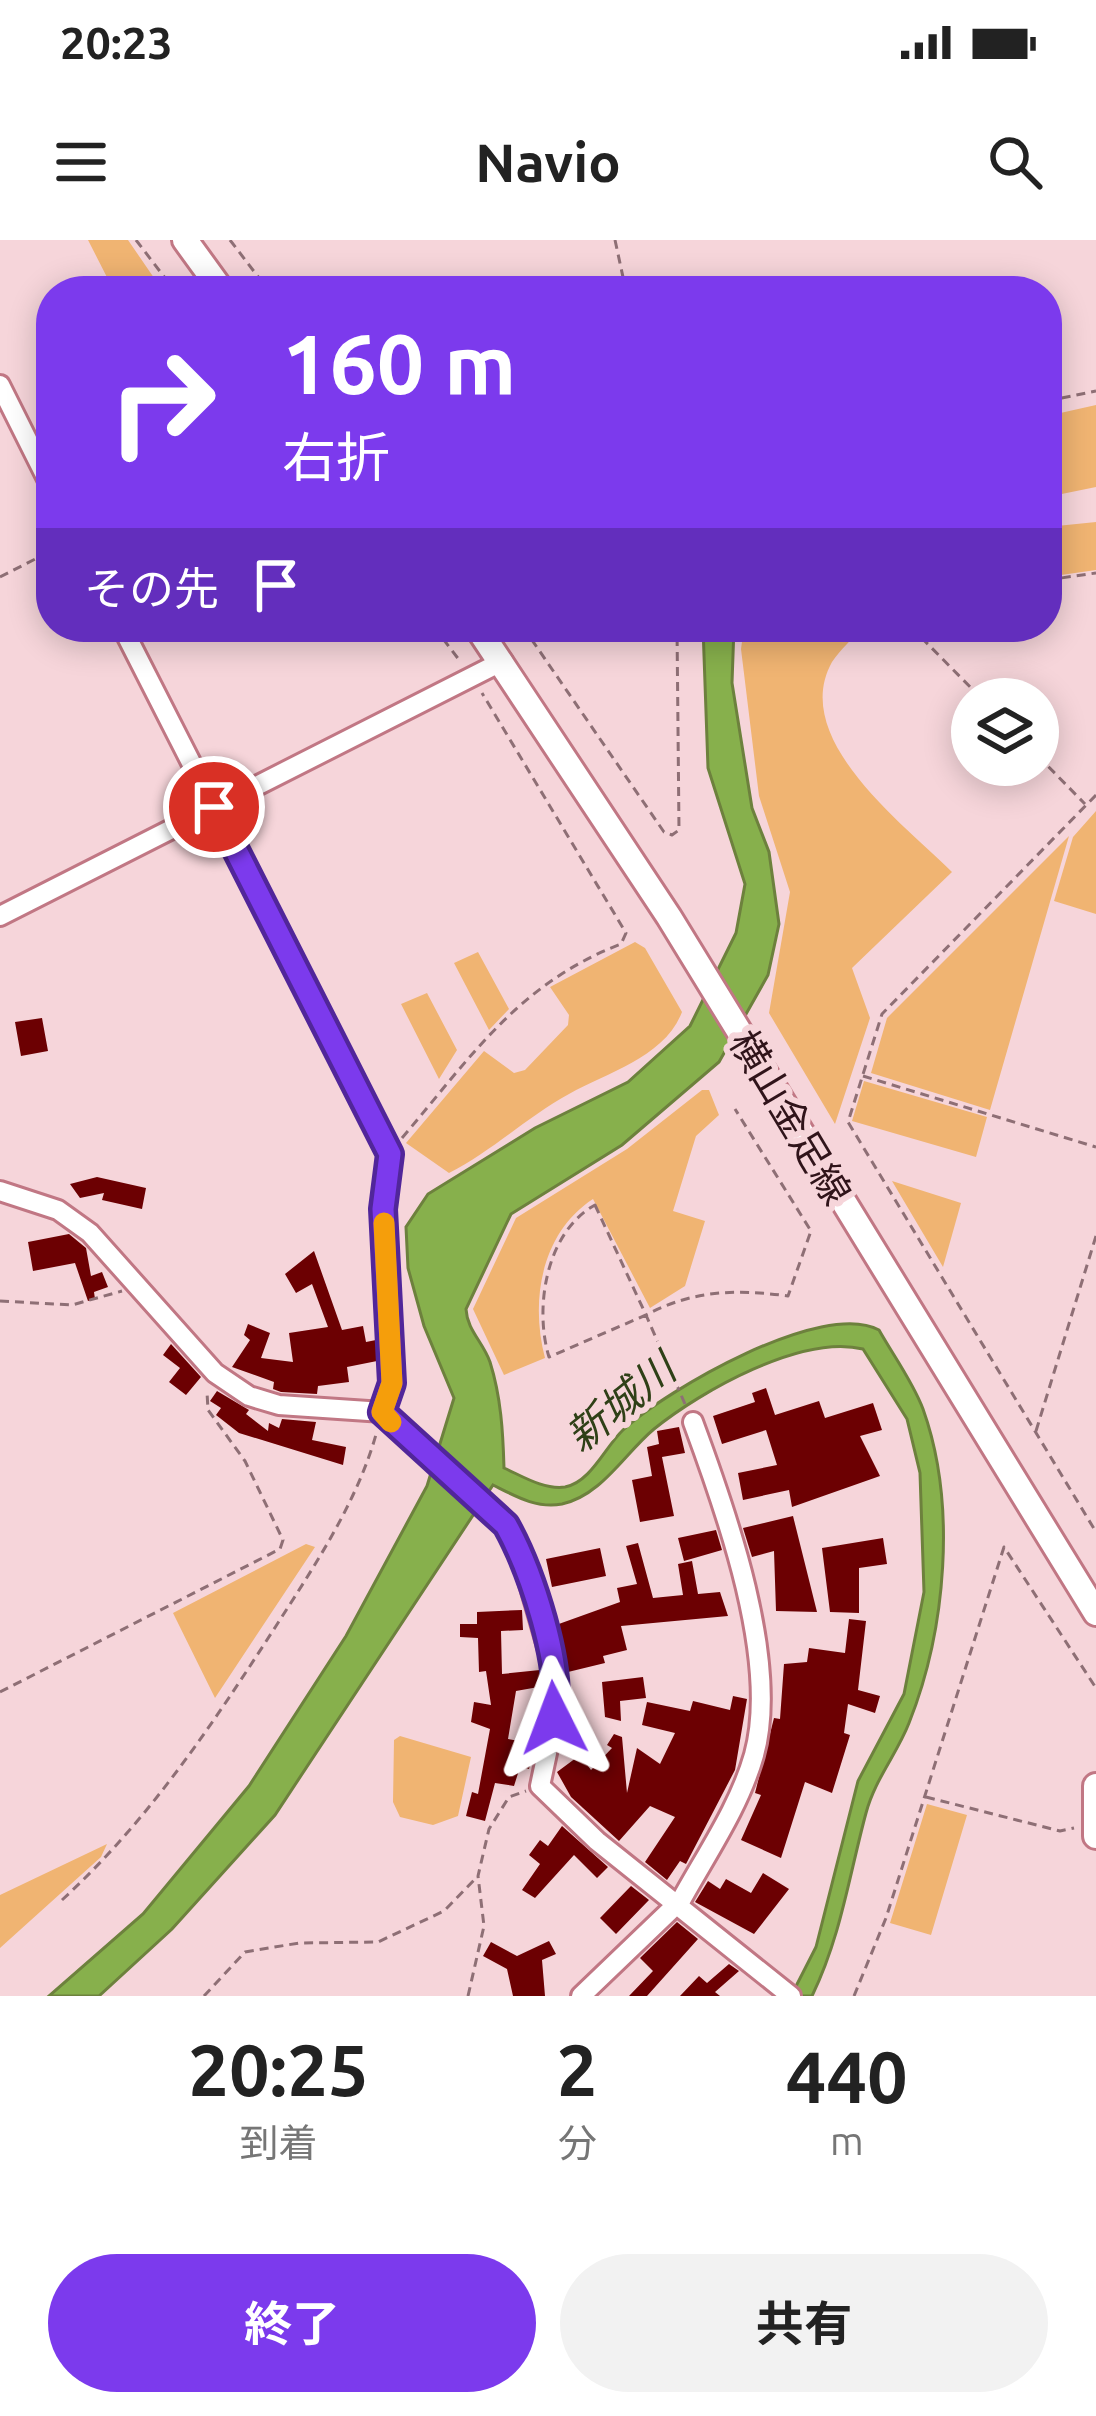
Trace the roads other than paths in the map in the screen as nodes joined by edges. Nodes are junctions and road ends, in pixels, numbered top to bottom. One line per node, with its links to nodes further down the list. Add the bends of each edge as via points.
1 (184, 240): 2 (street)
2 (211, 276)
3 (0, 385): 4 (street)
4 (36, 457)
5 (130, 642): 8 (street)
6 (487, 642): 7 (street, 横山金足線)
7 (502, 661): 8 (street); 13 (street, 横山金足線, via 669,916)
8 (214, 807): 9 (street); 11 (street, via 390,1154 383,1209 392,1383)
9 (0, 916)
10 (0, 1191): 11 (street, via 58,1210 90,1233 214,1373 249,1396)
11 (382, 1412): 16 (street, via 492,1512 519,1549 560,1691 540,1786)
12 (693, 1422): 16 (street, via 741,1567 763,1710 739,1796)
13 (1096, 1613)
14 (1096, 1786): 15 (street)
15 (1094, 1830)
16 (678, 1904): 17 (street); 18 (street)
17 (789, 1994)
18 (581, 1996)

